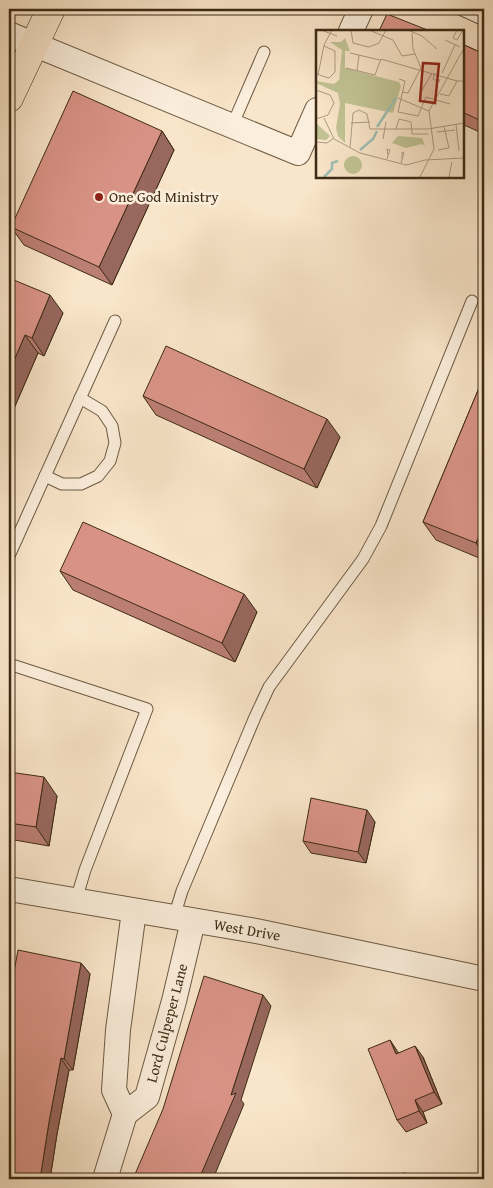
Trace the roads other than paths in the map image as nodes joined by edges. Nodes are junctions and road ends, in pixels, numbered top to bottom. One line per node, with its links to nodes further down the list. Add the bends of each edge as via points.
1 (51, 9): 7 (main road)
2 (361, 9): 5 (street)
3 (460, 9): 4 (lane)
4 (484, 20)
5 (351, 30)
6 (9, 34): 7 (street)
7 (34, 44): 9 (main road); 11 (street)
8 (264, 52): 11 (lane)
9 (9, 98)
10 (316, 112): 11 (street, via 298,153)
11 (232, 126)
12 (472, 301): 21 (lane, via 381,526 363,559 269,687 255,717 186,882)
13 (115, 321): 14 (lane)
14 (80, 398): 15 (lane); 15 (lane, via 102,411 112,426 115,443 110,461 98,476 81,484 62,484)
15 (45, 476): 16 (lane)
16 (9, 556)
17 (9, 664): 19 (lane, via 148,709)
18 (9, 889): 19 (street, West Drive)
19 (76, 900): 20 (street, West Drive)
20 (134, 911): 21 (street, West Drive); 23 (street, via 118,1030 114,1090)
21 (184, 919): 22 (street, West Drive); 23 (street, Lord Culpeper Lane, via 174,1001 147,1097)
22 (484, 979)
23 (125, 1114): 24 (street)
24 (105, 1179)

